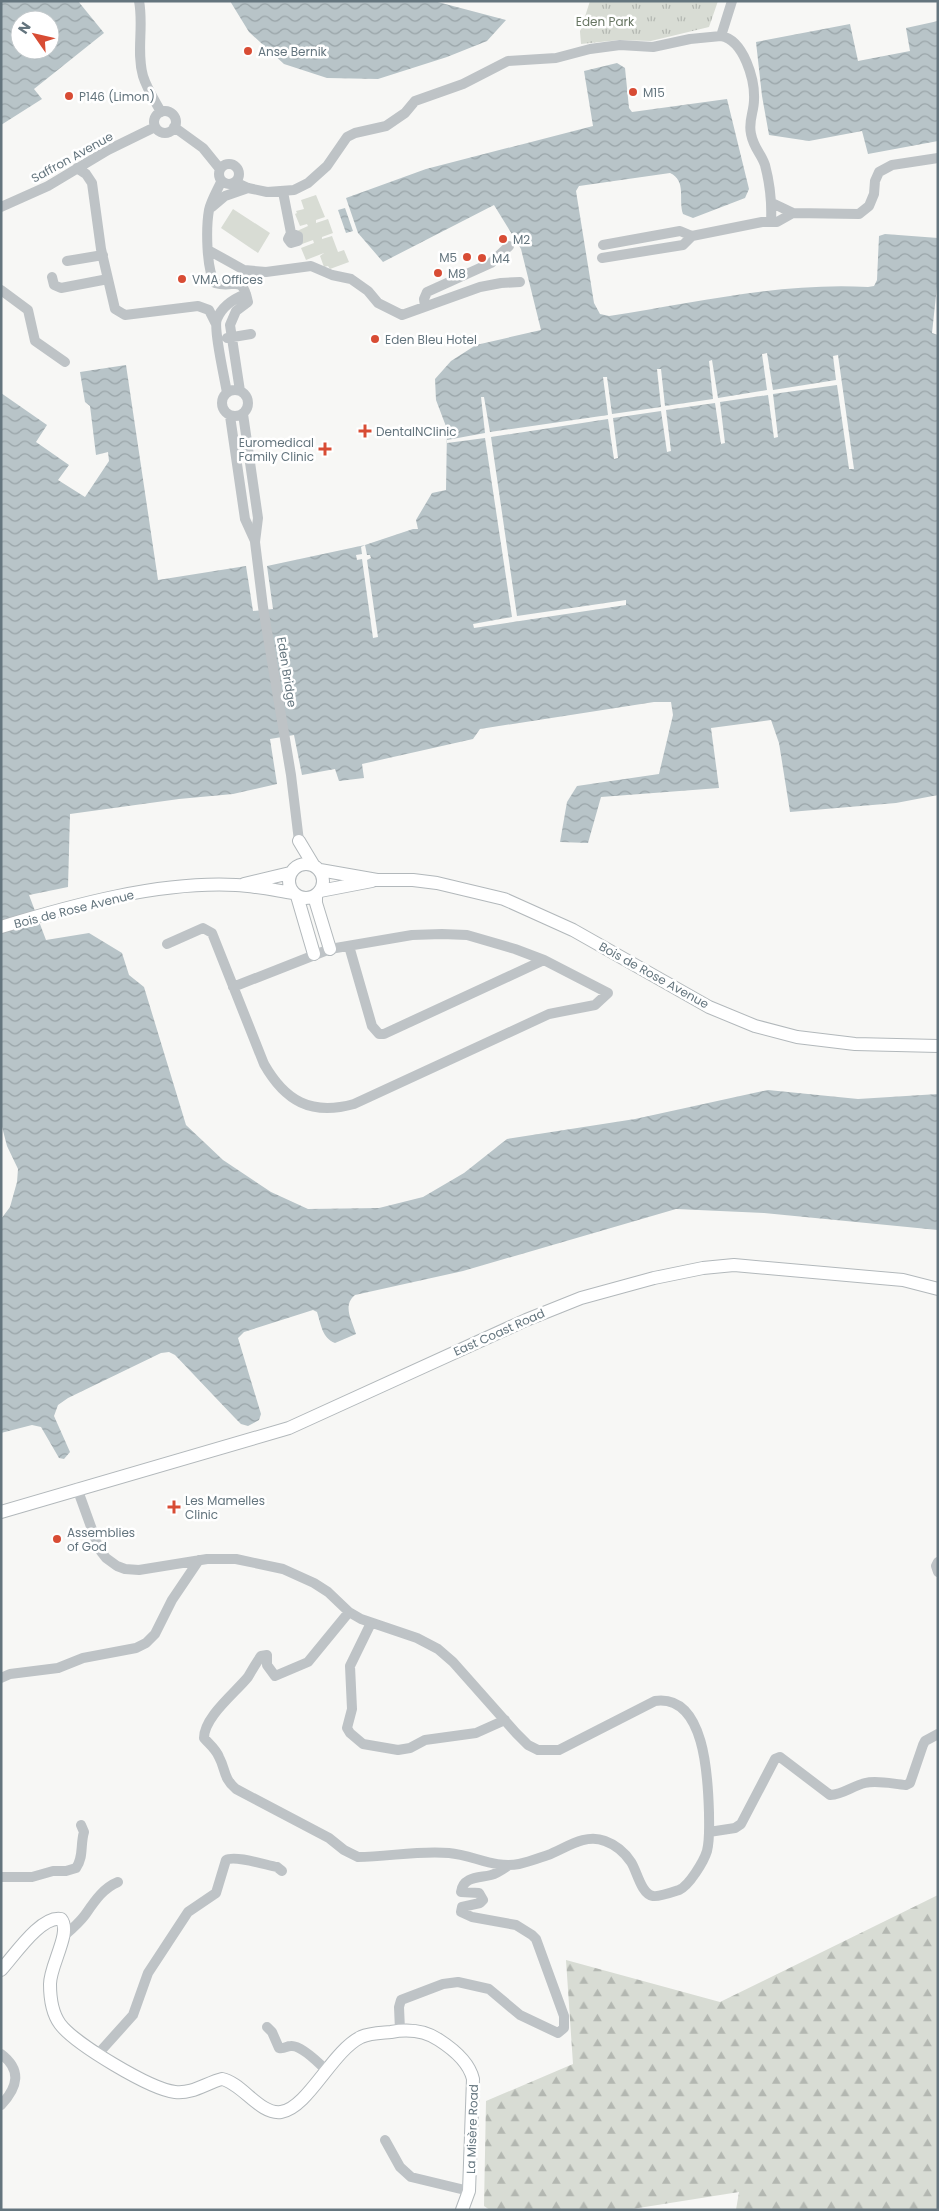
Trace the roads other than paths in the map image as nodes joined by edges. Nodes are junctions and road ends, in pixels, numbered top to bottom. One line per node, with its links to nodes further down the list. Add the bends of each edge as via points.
1 (139, 1): 4 (street, via 143,75)
2 (732, 1): 3 (street)
3 (721, 36): 13 (street, via 653,47 620,45 556,58 508,61 463,84 415,101 405,113 386,126 347,137 326,166 308,183); 14 (street, via 738,46 752,81 754,98 749,124 754,147 764,164)
4 (161, 112): 5 (street, via 154,120); 6 (street, via 174,116)
5 (155, 127): 6 (street, via 166,133); 8 (street, Saffron Avenue)
6 (174, 127): 9 (street, via 203,148)
7 (938, 158): 17 (street, via 892,165 879,172 869,206 859,214)
8 (77, 168): 15 (street, Saffron Avenue, via 48,186); 24 (street, via 92,183)
9 (220, 169): 10 (street); 11 (street, via 226,164 235,166 239,172)
10 (221, 182): 11 (street); 16 (street)
11 (236, 182): 12 (street)
12 (248, 188): 13 (street); 16 (street, via 225,196)
13 (283, 192): 19 (street)
14 (772, 203): 17 (street); 18 (street)
15 (1, 207)
16 (209, 210): 23 (street)
17 (793, 213): 18 (street, via 777,222)
18 (770, 222): 20 (street)
19 (291, 234)
20 (692, 236): 21 (street, via 680,231); 25 (street, via 683,245)
21 (603, 245)
22 (509, 246): 32 (street, via 491,263 427,292)
23 (208, 250): 31 (street, via 215,283 238,283); 32 (street, via 244,270 266,272 311,266 352,279 378,303 402,315)
24 (103, 255): 26 (street); 28 (street)
25 (602, 258)
26 (67, 261)
27 (52, 277): 28 (street, via 54,285 61,288)
28 (108, 279): 34 (street, via 113,305 119,314)
29 (520, 282): 32 (street, via 480,287)
30 (1, 290): 40 (street, via 28,310 35,341)
31 (247, 298): 33 (street, via 234,299); 36 (street)
32 (425, 306)
33 (222, 310): 34 (street, via 205,302 185,303); 35 (street); 36 (street)
34 (152, 312): 35 (street, via 198,306 209,310)
35 (216, 324): 39 (street)
36 (230, 325): 38 (street)
37 (251, 334): 38 (street)
38 (231, 337): 39 (street); 41 (street)
39 (218, 339): 42 (street)
40 (66, 362)
41 (240, 391): 42 (street); 43 (street, via 249,403)
42 (227, 393): 44 (street, via 222,405)
43 (243, 414): 44 (street); 45 (street, via 257,517)
44 (230, 416): 45 (street, via 245,519)
45 (255, 542): 46 (street, Eden Bridge)
46 (299, 841): 47 (main road); 48 (main road)
47 (317, 868): 48 (main road, via 306,864); 49 (main road, Bois de Rose Avenue); 51 (main road, via 323,880)
48 (292, 871): 50 (main road, Bois de Rose Avenue); 52 (main road, via 288,883)
49 (377, 880): 51 (main road, Bois de Rose Avenue); 60 (main road, Bois de Rose Avenue, via 437,883 504,898 573,930 709,1007 755,1026 796,1037 855,1044)
50 (236, 885): 52 (main road, Bois de Rose Avenue); 53 (main road, Bois de Rose Avenue, via 185,887 116,897)
51 (318, 893): 52 (main road, via 306,898); 56 (main road, via 316,903)
52 (295, 894): 57 (main road)
53 (1, 927)
54 (166, 944): 59 (street, via 203,928 208,930 214,937)
55 (349, 946): 56 (street); 58 (street, via 412,935 467,935); 58 (street, via 372,1026 379,1034)
56 (330, 949): 57 (street)
57 (314, 954): 59 (street)
58 (544, 960): 59 (street, via 608,993 595,1005 549,1014 340,1108 321,1109 301,1102 288,1096 274,1083)
59 (233, 987)
60 (938, 1046)
61 (938, 1289): 62 (main road, East Coast Road, via 903,1280 734,1265 654,1278 580,1298 526,1320 289,1428)
62 (76, 1488): 63 (main road, East Coast Road); 64 (street, via 99,1549 117,1566 139,1570)
63 (1, 1512)
64 (199, 1560): 67 (street, via 236,1559 283,1569 328,1592); 69 (street, via 172,1600 155,1634 146,1643 136,1648 82,1658 58,1668)
65 (938, 1562): 66 (street)
66 (938, 1572)
67 (349, 1612): 68 (street); 74 (street, via 308,1662 275,1676 267,1665 267,1655 261,1656 208,1722 204,1738 220,1758 227,1781 358,1856 450,1853 500,1865)
68 (371, 1623): 70 (street, via 417,1638 438,1649); 70 (street, via 350,1666 352,1709 348,1728 363,1744 398,1750 410,1748 424,1740 476,1733)
69 (1, 1678)
70 (505, 1720): 73 (street, via 528,1745 538,1750 559,1750 655,1702 665,1700 673,1703 687,1715 703,1745)
71 (938, 1734): 73 (street, via 925,1741 910,1783 906,1785 862,1783 840,1794 830,1795 780,1757 775,1758 741,1824)
72 (81, 1825): 76 (street, via 84,1832 81,1858 76,1868 32,1878)
73 (709, 1832): 74 (street, via 707,1851 695,1874 680,1889 654,1896 647,1893 622,1850 605,1840 587,1839 548,1855)
74 (510, 1864): 81 (street, via 500,1872 479,1876 464,1884 461,1892 479,1893 483,1900 464,1905 461,1912 516,1925 536,1939 564,2016 564,2028 558,2033 520,2015 489,1989 458,1982 443,1984 401,2000)
75 (282, 1870): 83 (street, via 239,1859 226,1860 216,1893 188,1912 148,1973 133,2015)
76 (1, 1877)
77 (118, 1882): 78 (street, via 100,1895)
78 (65, 1935): 79 (main road, via 61,1919 48,1920); 83 (main road, La Misère Road, via 52,1971 53,2009 62,2026)
79 (1, 1970)
80 (267, 2027): 84 (street, via 279,2048 297,2047)
81 (400, 2030): 84 (main road, La Misère Road, via 361,2037 339,2054); 87 (main road, La Misère Road, via 435,2037 471,2069 474,2090)
82 (1, 2054): 85 (street, via 15,2068 17,2076 9,2097)
83 (98, 2054): 84 (main road, La Misère Road, via 128,2073 165,2090 186,2092 222,2079 230,2081 254,2101 279,2112 296,2104)
84 (326, 2070)
85 (1, 2105)
86 (385, 2140): 87 (street, via 400,2167 411,2177)
87 (469, 2191): 88 (main road, La Misère Road)
88 (462, 2210)

